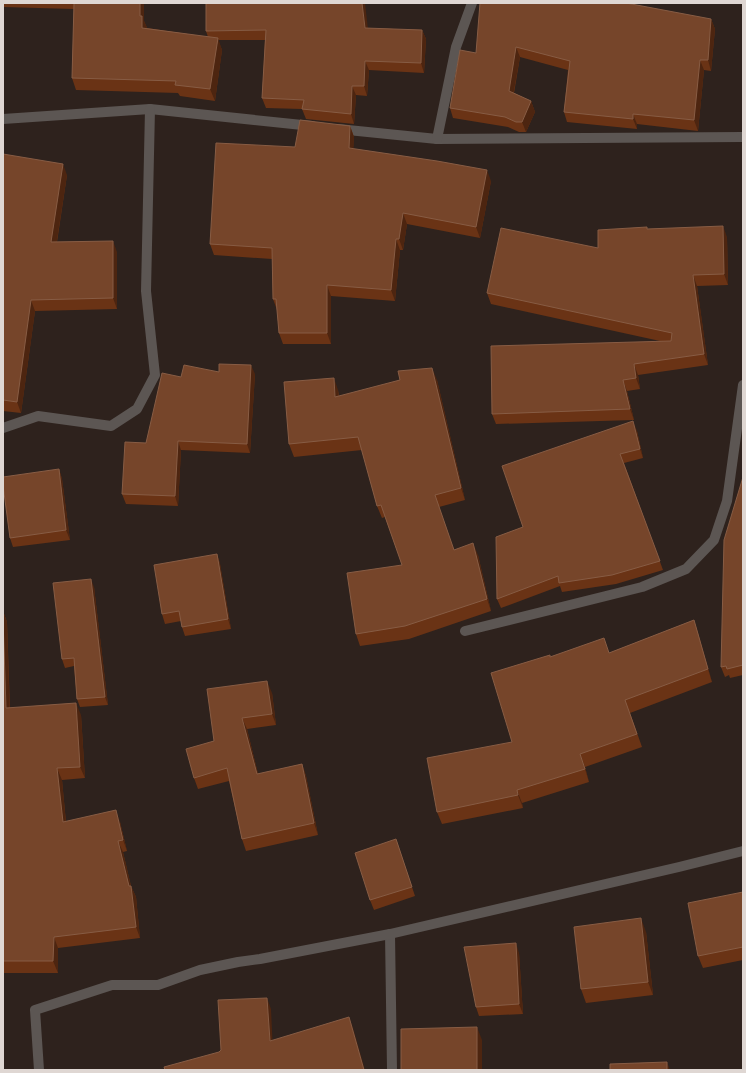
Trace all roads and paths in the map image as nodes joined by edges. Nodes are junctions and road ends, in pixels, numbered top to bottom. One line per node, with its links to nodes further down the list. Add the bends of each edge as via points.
1 (472, 3): 5 (street, via 456,47)
2 (150, 110): 3 (street); 5 (street); 7 (street, via 146,291 155,375 137,409 111,426 38,416)
3 (3, 119)
4 (743, 137): 5 (street)
5 (437, 139)
6 (743, 385): 8 (street, via 727,501 714,540 686,569 642,587)
7 (3, 428)
8 (465, 631)
9 (743, 852): 10 (street)
10 (390, 934): 11 (street, via 207,969 158,985 112,985 36,1010); 12 (street)
11 (39, 1070)
12 (392, 1070)

